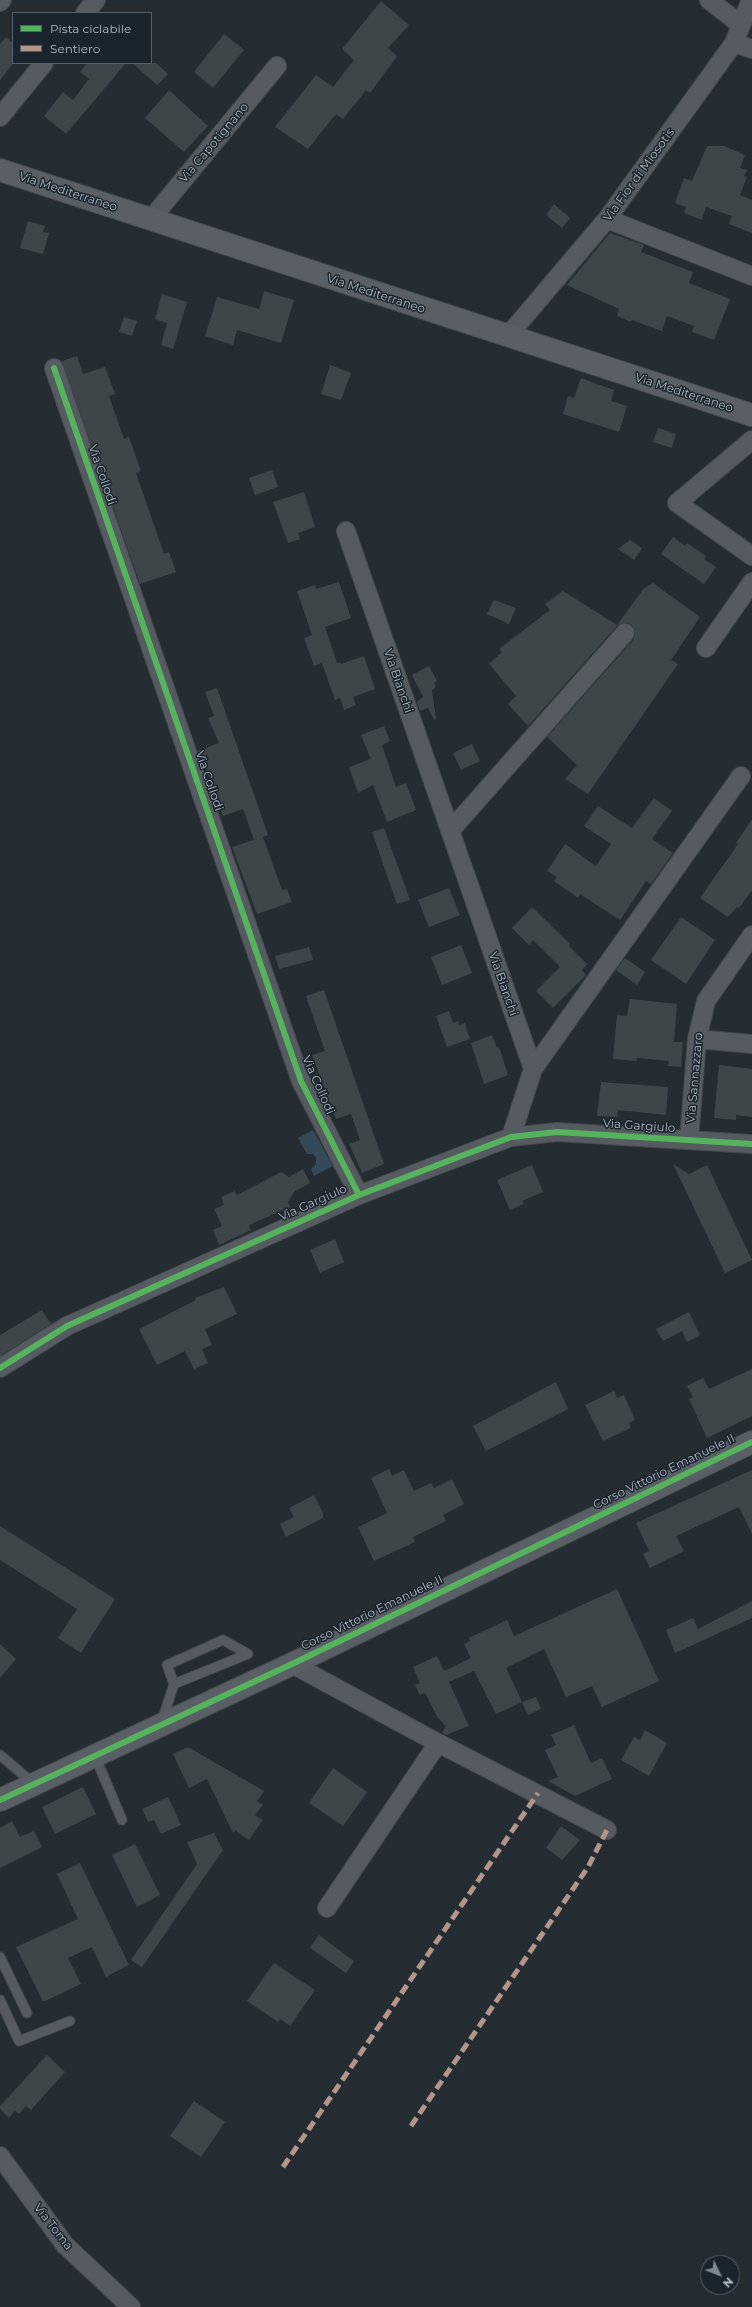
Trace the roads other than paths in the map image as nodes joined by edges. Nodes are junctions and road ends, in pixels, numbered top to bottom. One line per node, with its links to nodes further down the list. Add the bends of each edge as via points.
1 (96, 0): 4 (street)
2 (710, 0): 5 (street)
3 (751, 0): 5 (street, Via Fior di Miosotis)
4 (87, 12)
5 (740, 24): 6 (street, Via Fior di Miosotis)
6 (734, 43): 7 (street); 13 (street, Via Fior di Miosotis)
7 (752, 50)
8 (43, 64): 10 (street)
9 (277, 66): 12 (street, Via Capotignano)
10 (0, 117)
11 (0, 170): 12 (street, Via Mediterraneo)
12 (151, 220): 15 (street, Via Mediterraneo)
13 (607, 220): 14 (street); 15 (street, Via Fior di Miosotis)
14 (752, 276)
15 (507, 337): 17 (street, Via Mediterraneo)
16 (54, 368): 33 (street, Via Collodi, via 301,1081)
17 (752, 415)
18 (752, 440): 20 (street, via 676,503)
19 (346, 531): 25 (street, Via Bianchi)
20 (752, 556)
21 (752, 582): 23 (street)
22 (625, 634): 25 (street)
23 (706, 648)
24 (741, 776): 29 (street)
25 (450, 831): 29 (street, Via Bianchi)
26 (752, 935): 27 (street, Via Sannazzaro, via 706,1001)
27 (696, 1040): 28 (street); 31 (street, Via Sannazzaro)
28 (752, 1044)
29 (533, 1069): 30 (street)
30 (511, 1137): 31 (street, Via Gargiulo, via 557,1132); 33 (street, Via Gargiulo)
31 (689, 1140): 32 (street, Via Gargiulo)
32 (752, 1144)
33 (359, 1194): 34 (street, Via Gargiulo, via 67,1326)
34 (0, 1368)
35 (752, 1442): 36 (street, Corso Vittorio Emanuele II)
36 (292, 1664): 38 (street, Corso Vittorio Emanuele II); 39 (street)
37 (174, 1684): 37 (lane, via 242,1657 248,1654 223,1640 167,1665); 38 (lane)
38 (161, 1725): 41 (street, Corso Vittorio Emanuele II)
39 (438, 1743): 45 (street); 46 (street)
40 (0, 1756): 42 (lane)
41 (95, 1756): 42 (street, Corso Vittorio Emanuele II); 44 (lane)
42 (34, 1784): 43 (street, Corso Vittorio Emanuele II)
43 (0, 1800)
44 (122, 1820)
45 (607, 1830)
46 (327, 1908)
47 (0, 1957): 49 (lane)
48 (0, 2000): 50 (lane, via 19,2041)
49 (27, 2013)
50 (70, 2021)
51 (0, 2156): 52 (street, Via Toma, via 64,2245)
52 (131, 2307)

